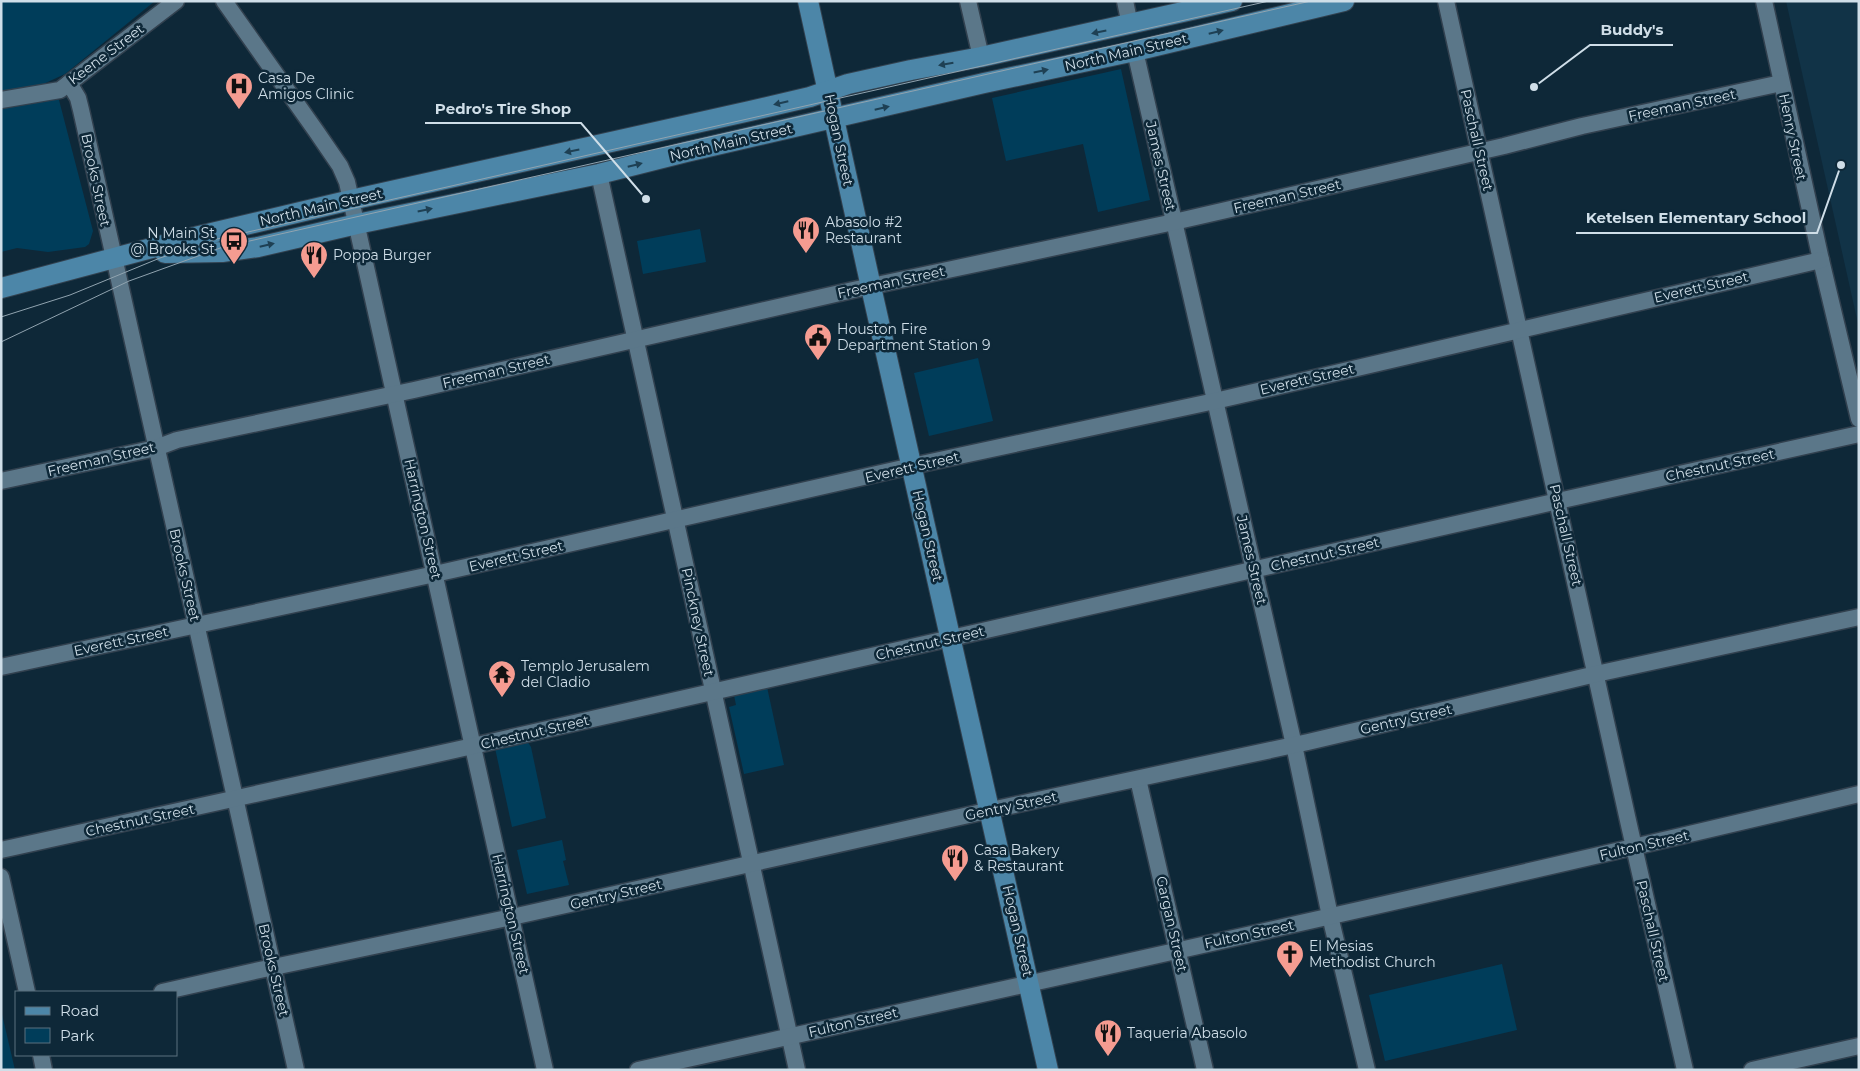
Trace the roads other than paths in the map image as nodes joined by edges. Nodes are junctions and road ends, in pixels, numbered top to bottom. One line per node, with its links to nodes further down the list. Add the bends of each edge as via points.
1 (176, 1): 13 (street, Keene Street)
2 (224, 1): 20 (street, Harrington Street, via 340,166)
3 (808, 1): 15 (main road, Hogan Street)
4 (968, 1): 12 (street)
5 (1124, 1): 10 (street)
6 (1232, 1): 10 (main road, North Main Street)
7 (1344, 1): 11 (main road, North Main Street, one-way to 7)
8 (1446, 1): 18 (street, Paschall Street)
9 (1764, 1): 14 (street, Henry Street)
10 (1130, 25): 12 (main road, North Main Street, one-way to 12)
11 (1136, 51): 17 (main road, North Main Street, one-way to 11); 21 (street, James Street)
12 (981, 57): 15 (main road, North Main Street, one-way to 15)
13 (69, 83): 16 (street, Keene Street, via 60,90); 23 (street, Brooks Street, via 78,98)
14 (1782, 83): 18 (street, Freeman Street); 24 (street, Henry Street)
15 (828, 90): 17 (main road, Hogan Street); 20 (main road, North Main Street, one-way to 20, via 810,97)
16 (1, 100)
17 (835, 119): 19 (main road, North Main Street, one-way to 17); 25 (main road, Hogan Street)
18 (1479, 152): 21 (street, Freeman Street); 27 (street, Paschall Street)
19 (599, 174): 22 (main road, North Main Street, one-way to 19); 28 (street, Pinckney Street)
20 (351, 200): 22 (street, Harrington Street); 23 (main road, North Main Street)
21 (1174, 222): 25 (street, Freeman Street); 30 (street, James Street)
22 (357, 224): 23 (main road, North Main Street, one-way to 22, via 258,247); 29 (street, Harrington Street)
23 (114, 259): 26 (main road, North Main Street); 33 (street, Brooks Street)
24 (1821, 260): 27 (street, Everett Street); 31 (street, Henry Street)
25 (871, 286): 28 (street, Freeman Street); 34 (main road, Hogan Street)
26 (1, 288)
27 (1519, 329): 30 (street, Everett Street); 36 (street, Paschall Street)
28 (635, 338): 29 (street, Freeman Street); 37 (street, Pinckney Street)
29 (395, 393): 33 (street, Freeman Street, via 176,440); 39 (street, Harrington Street)
30 (1215, 400): 34 (street, Everett Street); 38 (street, James Street)
31 (1859, 419)
32 (1859, 434): 36 (street, Chestnut Street)
33 (156, 448): 35 (street, Freeman Street); 41 (street, Brooks Street)
34 (912, 466): 37 (street, Everett Street); 42 (main road, Hogan Street)
35 (1, 481)
36 (1558, 501): 38 (street, Chestnut Street); 44 (street, Paschall Street)
37 (675, 520): 39 (street, Everett Street); 45 (street, Pinckney Street)
38 (1254, 570): 42 (street, Chestnut Street); 46 (street, James Street)
39 (435, 574): 41 (street, Everett Street); 47 (street, Harrington Street)
40 (1859, 617): 44 (street, Gentry Street)
41 (196, 625): 43 (street, Everett Street); 50 (street, Brooks Street)
42 (952, 638): 45 (street, Chestnut Street); 51 (main road, Hogan Street)
43 (1, 667)
44 (1596, 674): 46 (street, Gentry Street); 52 (street, Paschall Street)
45 (713, 692): 47 (street, Chestnut Street); 54 (street, Pinckney Street)
46 (1294, 745): 48 (street, Gentry Street); 56 (street, James Street)
47 (473, 746): 50 (street, Chestnut Street); 57 (street, Harrington Street)
48 (1138, 779): 51 (street, Gentry Street); 58 (street, Gargan Street)
49 (1859, 794): 52 (street, Fulton Street)
50 (235, 799): 53 (street, Chestnut Street); 59 (street, Brooks Street)
51 (991, 810): 54 (street, Gentry Street); 60 (main road, Hogan Street)
52 (1634, 848): 56 (street, Fulton Street); 74 (street, Paschall Street)
53 (1, 850)
54 (751, 864): 57 (street, Gentry Street); 63 (street, Pinckney Street)
55 (1, 877): 61 (street)
56 (1330, 916): 58 (street, Fulton Street); 73 (street, James Street)
57 (512, 917): 59 (street, Gentry Street); 68 (street, Harrington Street)
58 (1178, 950): 60 (street, Fulton Street); 72 (street, Gargan Street)
59 (274, 967): 62 (street, Gentry Street); 67 (street, Brooks Street)
60 (1029, 983): 63 (street, Fulton Street); 71 (main road, Hogan Street)
61 (27, 991)
62 (166, 991)
63 (790, 1036): 69 (street, Fulton Street); 70 (street, Pinckney Street)
64 (1859, 1046): 75 (street)
65 (41, 1056): 66 (street)
66 (44, 1070)
67 (296, 1070)
68 (546, 1070)
69 (638, 1070)
70 (797, 1070)
71 (1048, 1070)
72 (1205, 1070)
73 (1367, 1070)
74 (1685, 1070)
75 (1752, 1070)

